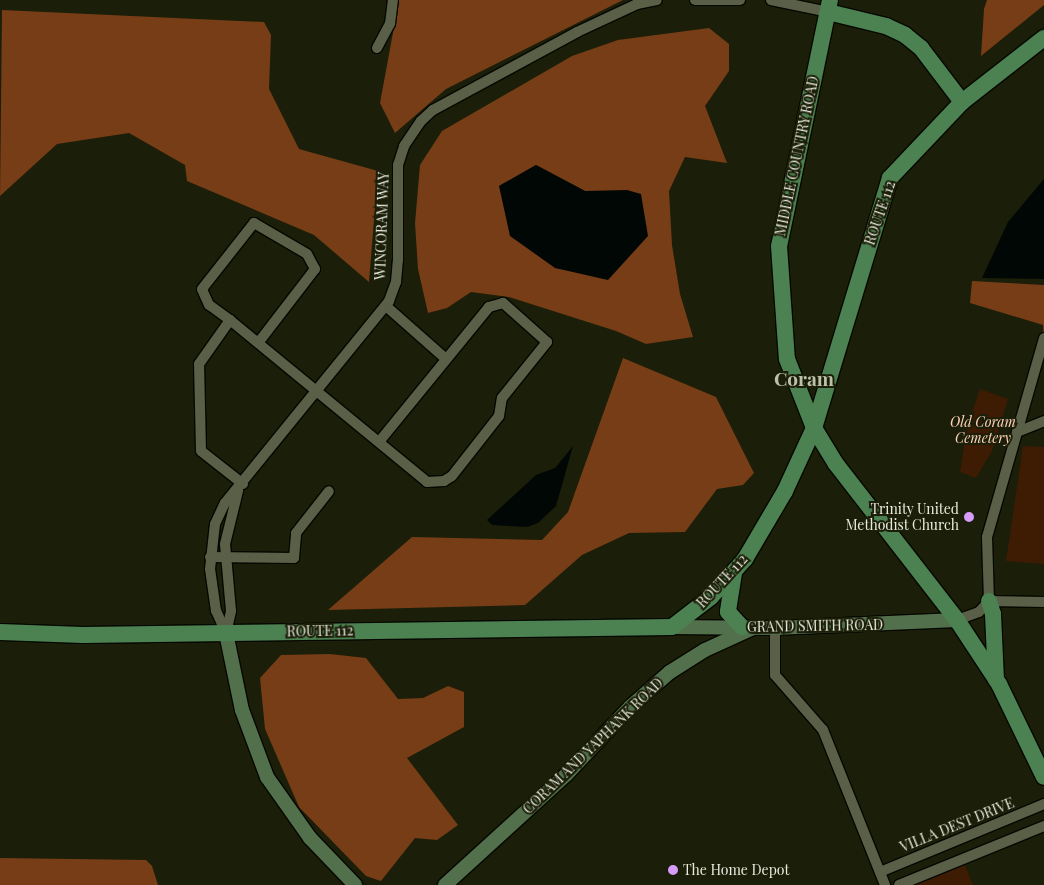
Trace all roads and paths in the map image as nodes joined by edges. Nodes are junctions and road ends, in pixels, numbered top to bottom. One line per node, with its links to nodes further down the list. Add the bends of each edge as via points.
1 (393, 0): 8 (street, via 390,24)
2 (657, 0): 10 (street, WINCORAM WAY, via 637,4 576,32 433,110 421,121 404,146 398,165 396,282)
3 (695, 0): 4 (street)
4 (740, 0)
5 (771, 0): 6 (street)
6 (829, 6): 9 (main road, via 905,35 921,48); 17 (main road, MIDDLE COUNTRY ROAD, via 778,246 787,359)
7 (1044, 38): 9 (main road, ROUTE 112)
8 (377, 48)
9 (962, 102): 17 (main road, ROUTE 112, via 890,178)
10 (386, 306): 14 (street); 15 (street, WINCORAM WAY)
11 (230, 320): 13 (street); 13 (street, via 209,305 202,289 254,223 307,254 314,270); 20 (street, via 199,364 201,451)
12 (1044, 338): 18 (street)
13 (258, 343): 15 (street)
14 (446, 359): 19 (street); 19 (street, via 489,307 503,303 547,342 502,398 499,416 444,481 427,482)
15 (318, 392): 19 (street); 20 (street, WINCORAM WAY)
16 (1044, 421): 18 (street)
17 (814, 428): 24 (main road, ROUTE 112, via 785,491 745,560); 27 (main road, MIDDLE COUNTRY ROAD, via 836,464)
18 (1017, 432): 25 (street, via 987,537)
19 (379, 442)
20 (240, 487): 22 (street, WINCORAM WAY, via 225,503 215,524); 23 (street, WINCORAM WAY, via 225,544)
21 (329, 491): 23 (street, via 296,533 294,558)
22 (210, 558): 23 (street); 32 (street, WINCORAM WAY, via 216,611)
23 (226, 558): 32 (street, WINCORAM WAY, via 231,611)
24 (735, 571): 28 (main road, ROUTE 112, via 711,597); 29 (main road, via 728,612)
25 (989, 601): 26 (street); 27 (street, via 979,612); 33 (main road, via 993,614)
26 (1044, 602)
27 (958, 620): 30 (main road, GRAND SMITH ROAD); 33 (main road, MIDDLE COUNTRY ROAD)
28 (672, 627): 29 (main road, GRAND SMITH ROAD); 32 (main road, ROUTE 112)
29 (748, 627): 30 (main road, GRAND SMITH ROAD); 39 (main road, CORAM AND YAPHANK ROAD, via 677,667 630,707 566,775)
30 (775, 628): 37 (street, via 775,675 823,730)
31 (0, 632): 32 (main road, ROUTE 112)
32 (226, 633): 38 (main road, via 242,710 267,777 310,838)
33 (996, 680): 34 (main road, MIDDLE COUNTRY ROAD)
34 (1044, 778)
35 (1044, 804): 37 (street, VILLA DEST DRIVE)
36 (1044, 826): 41 (street)
37 (880, 872): 40 (street)
38 (355, 885)
39 (445, 885)
40 (885, 885)
41 (899, 885)

